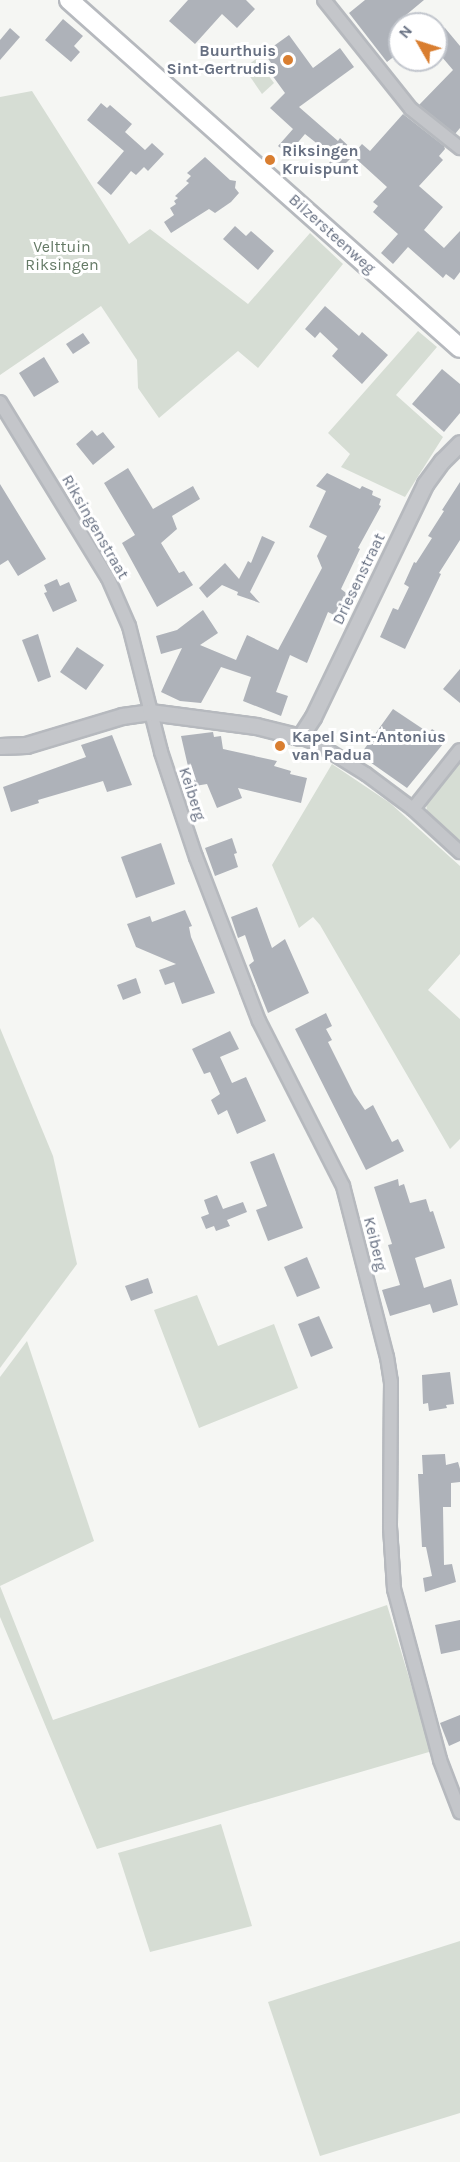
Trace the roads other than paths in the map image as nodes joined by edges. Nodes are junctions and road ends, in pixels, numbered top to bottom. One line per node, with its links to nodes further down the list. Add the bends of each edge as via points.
1 (69, 0): 4 (main road, Bilzersteenweg)
2 (324, 0): 3 (street, via 411,110)
3 (460, 148)
4 (460, 348)
5 (0, 402): 7 (street, Riksingenstraat, via 108,578 129,626)
6 (460, 443): 8 (street, Driesenstraat, via 425,484)
7 (150, 712): 8 (street, via 256,726); 9 (street, via 122,716 26,744); 13 (street, Keiberg, via 196,857 259,1021 343,1186 391,1382 390,1527 394,1589 440,1760)
8 (300, 737): 11 (street, via 366,774)
9 (0, 746)
10 (460, 750): 11 (street)
11 (413, 809): 12 (street)
12 (460, 852)
13 (460, 1812)

